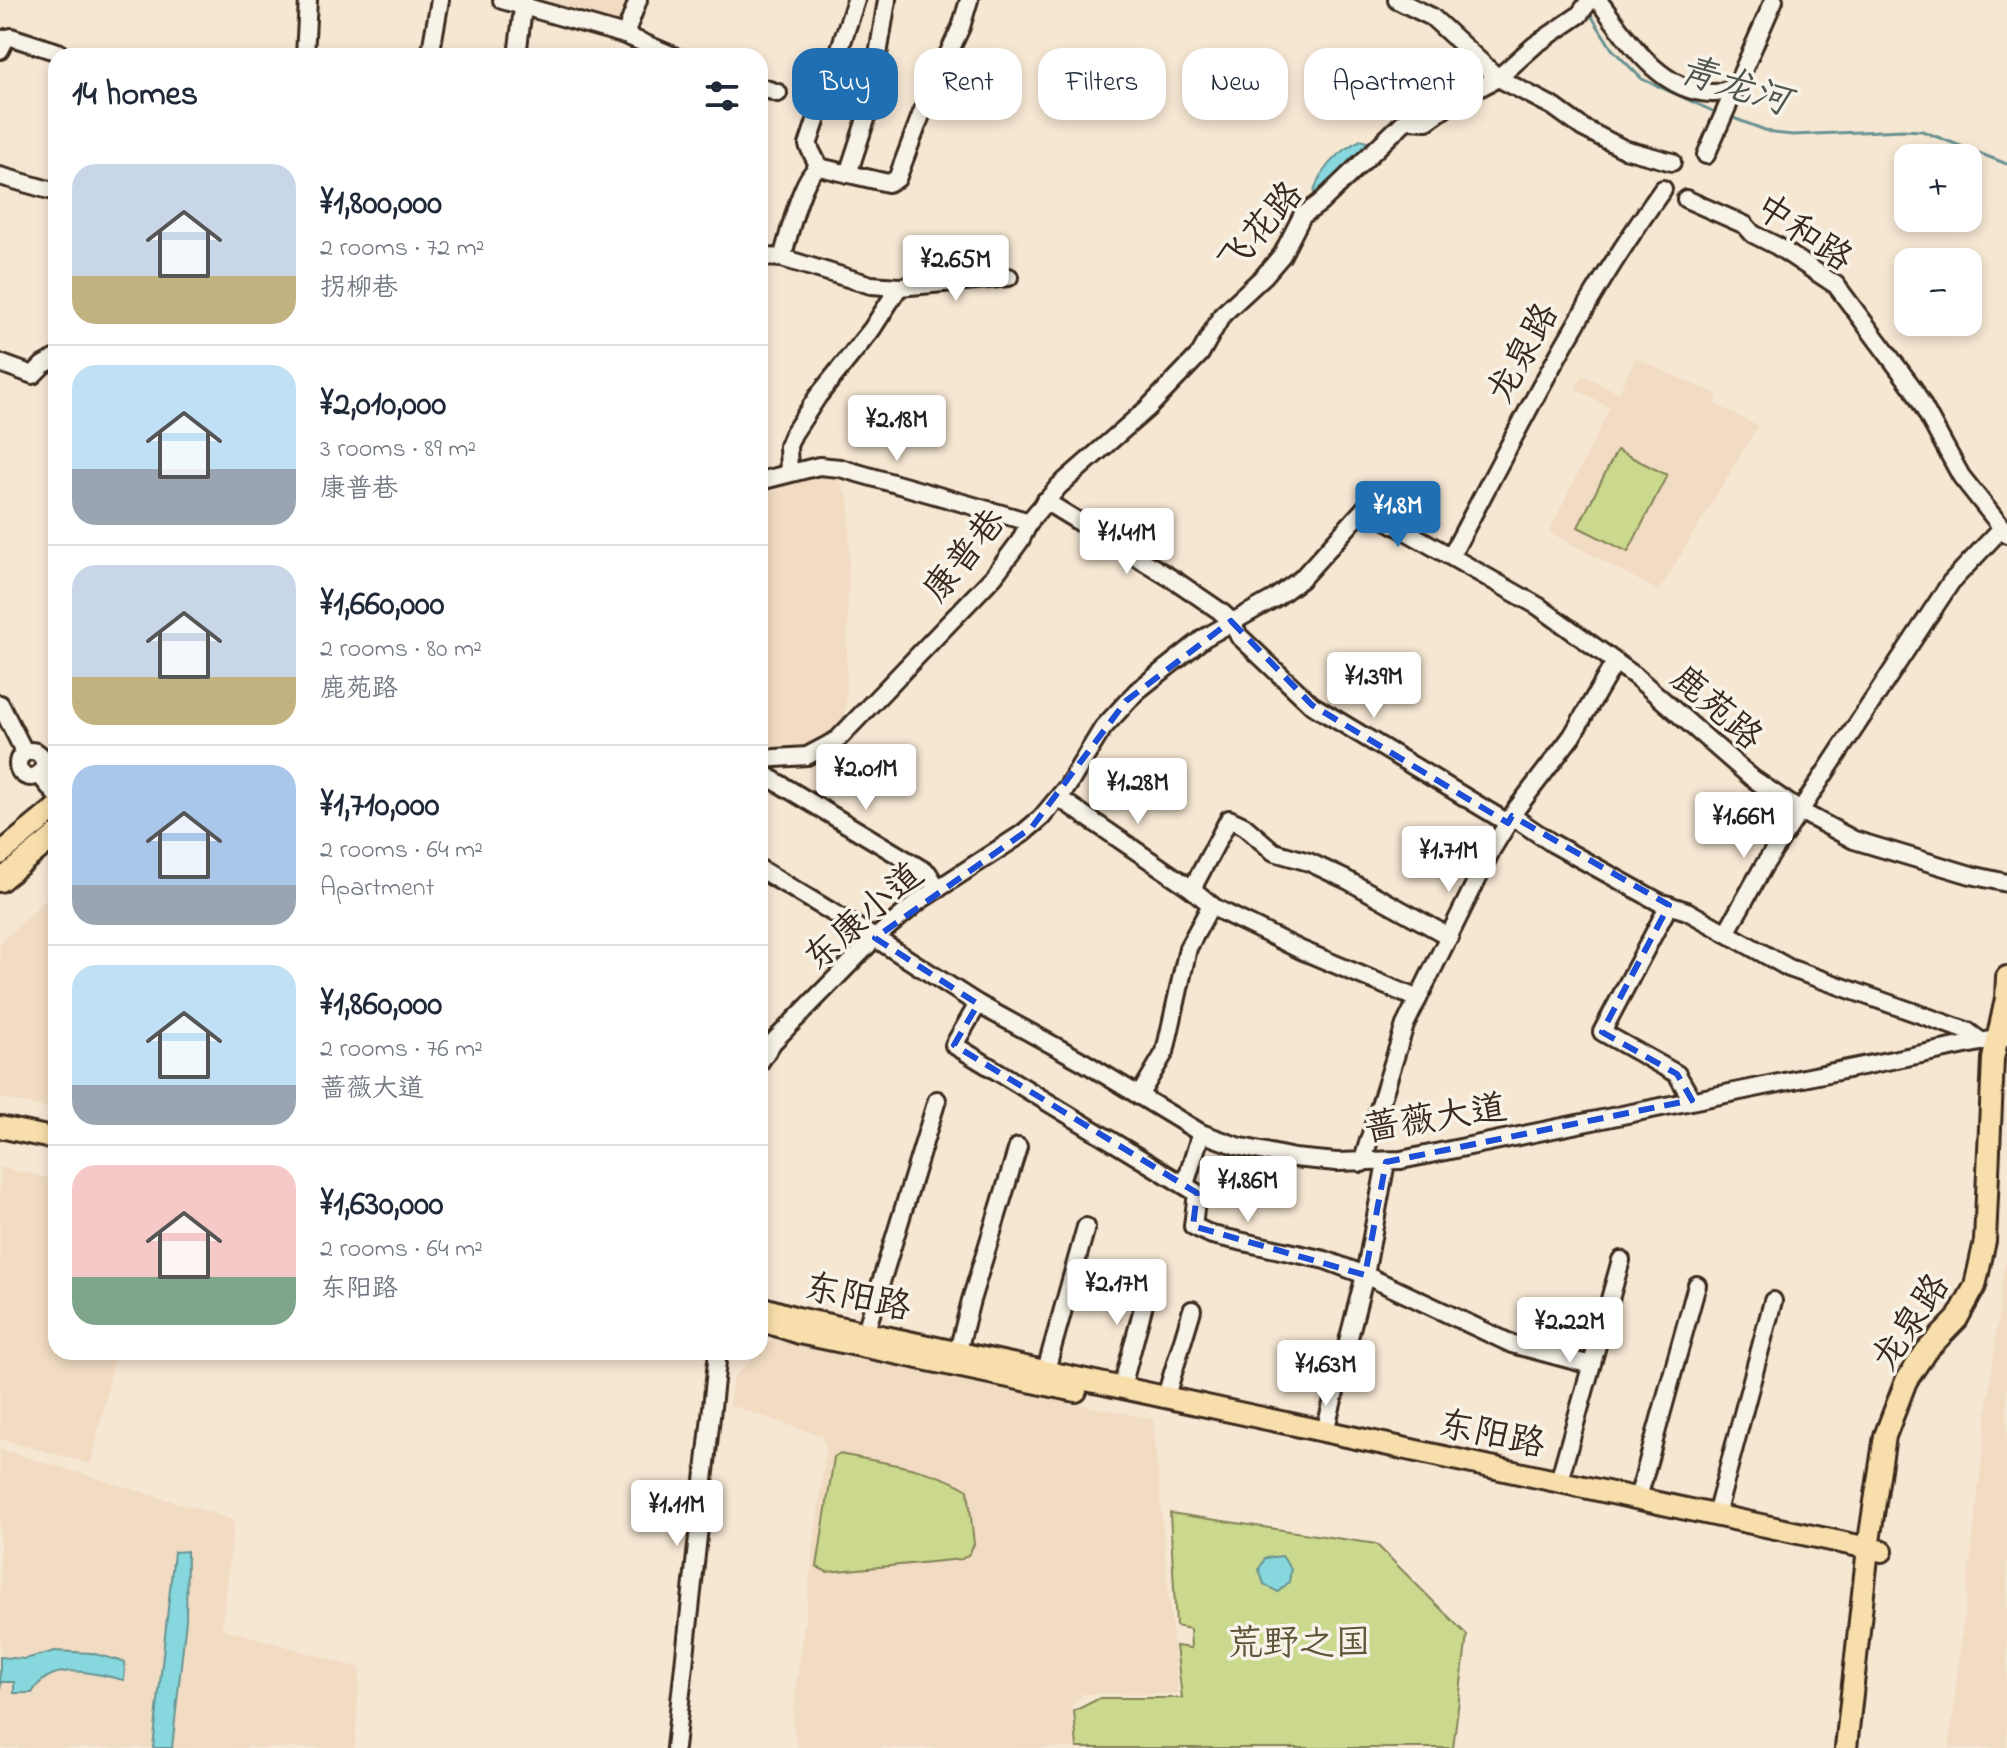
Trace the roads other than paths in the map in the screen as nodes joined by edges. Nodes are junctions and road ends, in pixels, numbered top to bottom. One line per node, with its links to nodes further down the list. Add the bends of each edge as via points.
1 (308, 0): 13 (street)
2 (440, 0): 14 (street)
3 (502, 0): 10 (street)
4 (638, 0): 12 (street)
5 (856, 0): 25 (street, via 808,145)
6 (887, 0): 26 (street, via 865,94 867,116)
7 (969, 0): 26 (street, via 897,179 888,183)
8 (1397, 0): 19 (street, via 1432,17)
9 (1774, 0): 21 (street)
10 (524, 2): 12 (street); 15 (street)
11 (1589, 4): 19 (street, 飞花路); 21 (street, via 1676,83 1714,94)
12 (625, 35): 16 (street)
13 (305, 48)
14 (431, 48)
15 (518, 48)
16 (649, 48)
17 (48, 49): 18 (street, via 11,37)
18 (0, 50)
19 (1498, 78): 24 (street, via 1624,149); 35 (street, 飞花路, via 1427,121 1406,120 1302,216 1282,255 1222,315)
20 (768, 90): 22 (street)
21 (1735, 90): 23 (street)
22 (778, 93)
23 (1706, 155)
24 (1672, 162)
25 (819, 167): 26 (street); 32 (street, via 808,177)
26 (848, 174)
27 (0, 176): 29 (street)
28 (1663, 189): 44 (street, 龙泉路, via 1623,244 1552,364)
29 (48, 190)
30 (1686, 199): 43 (street, 中和路, via 1745,225 1836,285 1913,388 1961,476)
31 (768, 257): 32 (street)
32 (782, 258): 34 (street, via 871,285)
33 (1009, 277): 34 (street)
34 (899, 287): 38 (street, via 793,434)
35 (1200, 354): 40 (street, 康普巷)
36 (0, 363): 37 (street, via 33,375)
37 (48, 364)
38 (789, 473): 39 (street); 42 (street, via 819,466 840,468)
39 (768, 479)
40 (1045, 501): 42 (street, 康普巷); 45 (street)
41 (1365, 508): 44 (street, 鹿苑路); 45 (street, 东康小道, via 1301,579)
42 (1030, 522): 48 (street, 康普巷, via 994,576 837,740 807,756)
43 (2004, 531): 52 (street, via 1951,582)
44 (1451, 556): 46 (street, 鹿苑路, via 1538,606)
45 (1231, 621): 51 (street, 东康小道, via 1183,652 1126,701); 54 (street, via 1239,636 1312,705)
46 (1615, 662): 52 (street, 鹿苑路, via 1752,778); 54 (street, via 1572,736)
47 (0, 704): 50 (street, via 25,753 18,763 20,771 31,777 39,774)
48 (768, 758)
49 (768, 777): 60 (street, via 928,873)
50 (48, 785)
51 (1059, 798): 60 (street, 东康小道, via 1022,834); 61 (street)
52 (1800, 811): 59 (street, 鹿苑路, via 1854,840); 64 (street)
53 (48, 815): 56 (main road)
54 (1510, 819): 63 (street); 65 (street)
55 (48, 842): 58 (main road)
56 (0, 854)
57 (768, 874): 66 (street, 蔷薇大道)
58 (0, 881)
59 (2007, 883)
60 (938, 889): 66 (street, 东康小道)
61 (1192, 889): 62 (street); 65 (street, via 1229,819 1274,852 1347,880)
62 (1211, 905): 68 (street); 72 (street, via 1188,948 1165,1052)
63 (1669, 905): 64 (street); 74 (street, via 1602,1032 1677,1074)
64 (1726, 933): 70 (street, via 1789,968)
65 (1450, 937): 68 (street)
66 (875, 938): 69 (street, 蔷薇大道); 71 (street, 东康小道)
67 (2007, 977): 70 (main road, 龙泉路)
68 (1418, 999): 82 (street)
69 (978, 1004): 72 (street, 蔷薇大道); 83 (street, via 954,1045)
70 (1998, 1039): 74 (street, 蔷薇大道); 104 (main road, 龙泉路, via 2003,1061 1991,1269 1965,1325 1924,1370 1913,1394)
71 (768, 1050)
72 (1139, 1096): 76 (street, 蔷薇大道)
73 (937, 1100): 93 (street)
74 (1692, 1100): 81 (street, 蔷薇大道)
75 (0, 1127): 77 (main road)
76 (1201, 1133): 82 (street, 蔷薇大道, via 1275,1155); 83 (street)
77 (48, 1137)
78 (0, 1140): 80 (main road)
79 (1018, 1147): 94 (street)
80 (48, 1149)
81 (1386, 1162): 82 (street, 蔷薇大道); 86 (street)
82 (1362, 1163)
83 (1185, 1185): 86 (street, via 1197,1193 1193,1226)
84 (1086, 1227): 97 (street)
85 (1621, 1260): 96 (street)
86 (1365, 1275): 96 (street, via 1512,1344); 100 (street)
87 (1151, 1278): 98 (street)
88 (1697, 1285): 102 (street)
89 (1773, 1301): 103 (street)
90 (768, 1309): 93 (main road, 东阳路)
91 (1192, 1310): 99 (street)
92 (768, 1323): 104 (main road, 东阳路)
93 (866, 1331): 94 (main road, 东阳路)
94 (958, 1351): 97 (main road, 东阳路)
95 (717, 1360): 105 (street)
96 (1591, 1365): 101 (street)
97 (1046, 1370): 98 (main road, 东阳路)
98 (1122, 1387): 99 (main road, 东阳路)
99 (1166, 1396): 100 (main road, 东阳路)
100 (1325, 1431): 101 (main road, 东阳路)
101 (1559, 1481): 102 (main road, 东阳路)
102 (1638, 1498): 103 (main road, 东阳路)
103 (1716, 1515): 104 (main road, 东阳路)
104 (1874, 1555): 106 (main road, 龙泉路); 107 (main road, 龙泉路)
105 (675, 1748)
106 (1846, 1748)
107 (1860, 1748)

